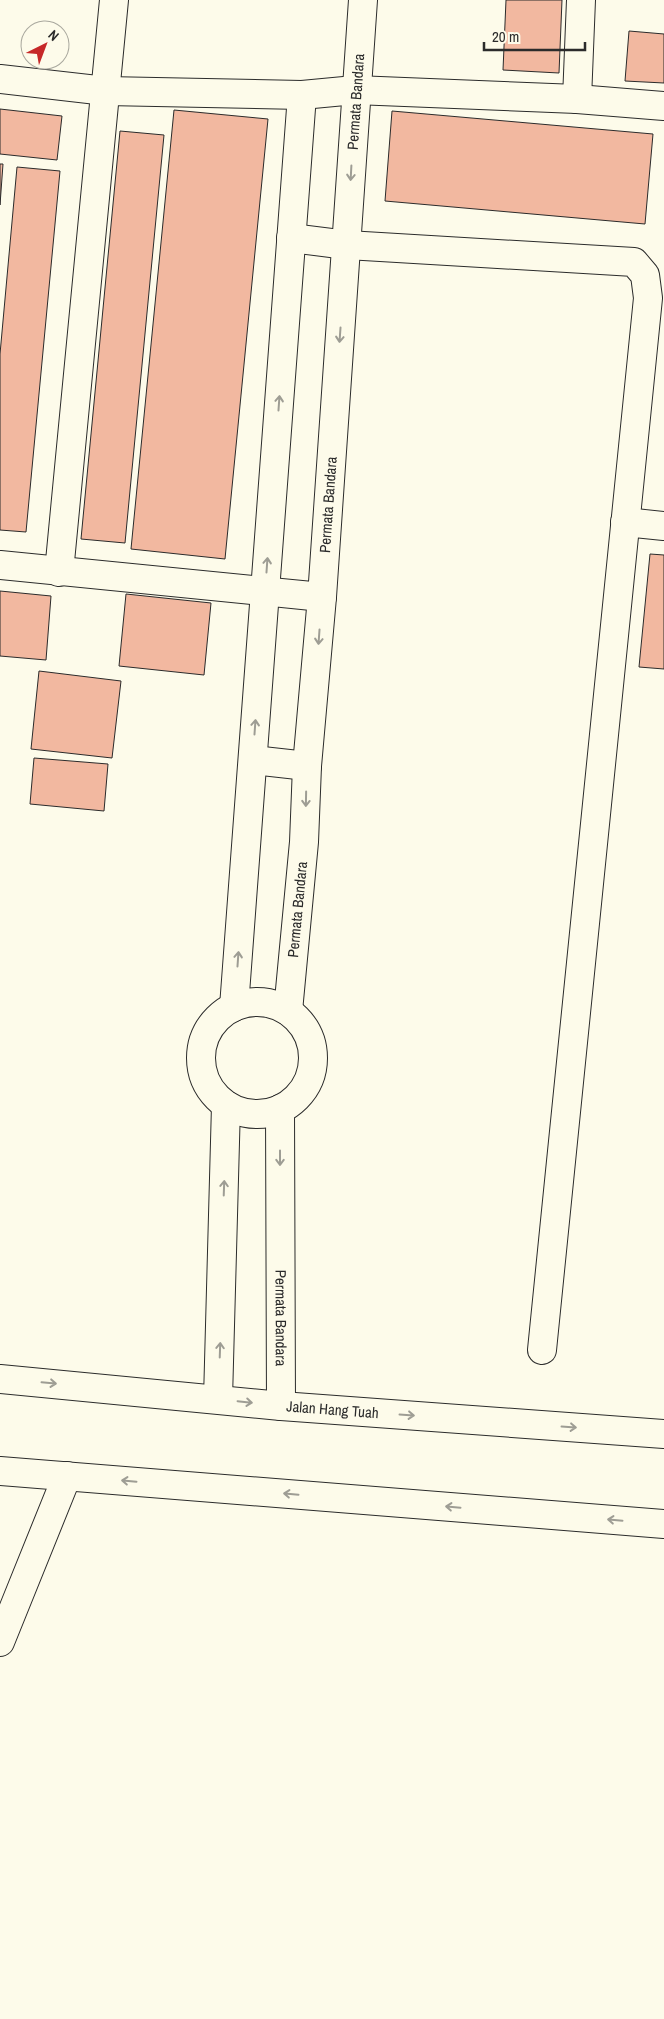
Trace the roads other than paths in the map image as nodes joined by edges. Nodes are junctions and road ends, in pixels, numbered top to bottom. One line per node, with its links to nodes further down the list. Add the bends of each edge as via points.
1 (114, 0): 6 (main road)
2 (363, 0): 5 (main road, Permata Bandara)
3 (581, 0): 8 (main road)
4 (0, 79): 6 (main road)
5 (355, 90): 7 (main road); 8 (main road); 11 (main road, Permata Bandara, one-way to 11)
6 (106, 91): 7 (main road); 16 (main road)
7 (302, 95): 10 (main road)
8 (577, 99): 9 (main road)
9 (664, 106)
10 (291, 238): 11 (main road); 17 (main road, one-way to 10)
11 (347, 245): 12 (main road, via 634,262 645,275); 18 (main road, Permata Bandara, one-way to 18)
12 (656, 298): 13 (main road)
13 (625, 522): 14 (main road); 25 (main road)
14 (664, 526)
15 (0, 565): 16 (main road)
16 (59, 572): 17 (main road)
17 (266, 591): 18 (main road); 19 (main road, one-way to 17)
18 (322, 597): 20 (main road, Permata Bandara, one-way to 20)
19 (253, 760): 20 (main road); 21 (main road, one-way to 19)
20 (307, 766): 22 (main road, Permata Bandara, one-way to 22, via 304,842)
21 (234, 1007): 22 (main road, via 263,1003); 23 (main road, via 217,1018 206,1034 201,1052 206,1082)
22 (288, 1011): 24 (main road, via 305,1030 312,1045 314,1062 304,1090)
23 (226, 1105): 24 (main road, via 263,1114); 27 (main road, one-way to 23)
24 (280, 1109): 28 (main road, Permata Bandara, one-way to 28)
25 (542, 1350)
26 (0, 1379): 27 (main road, Jalan Hang Tuah, one-way to 27)
27 (218, 1399): 28 (main road, Jalan Hang Tuah, one-way to 28)
28 (280, 1406): 29 (main road, Jalan Hang Tuah, one-way to 29)
29 (664, 1434)
30 (0, 1470): 31 (main road)
31 (67, 1476): 32 (main road, one-way to 31); 33 (main road)
32 (664, 1524)
33 (0, 1642)

